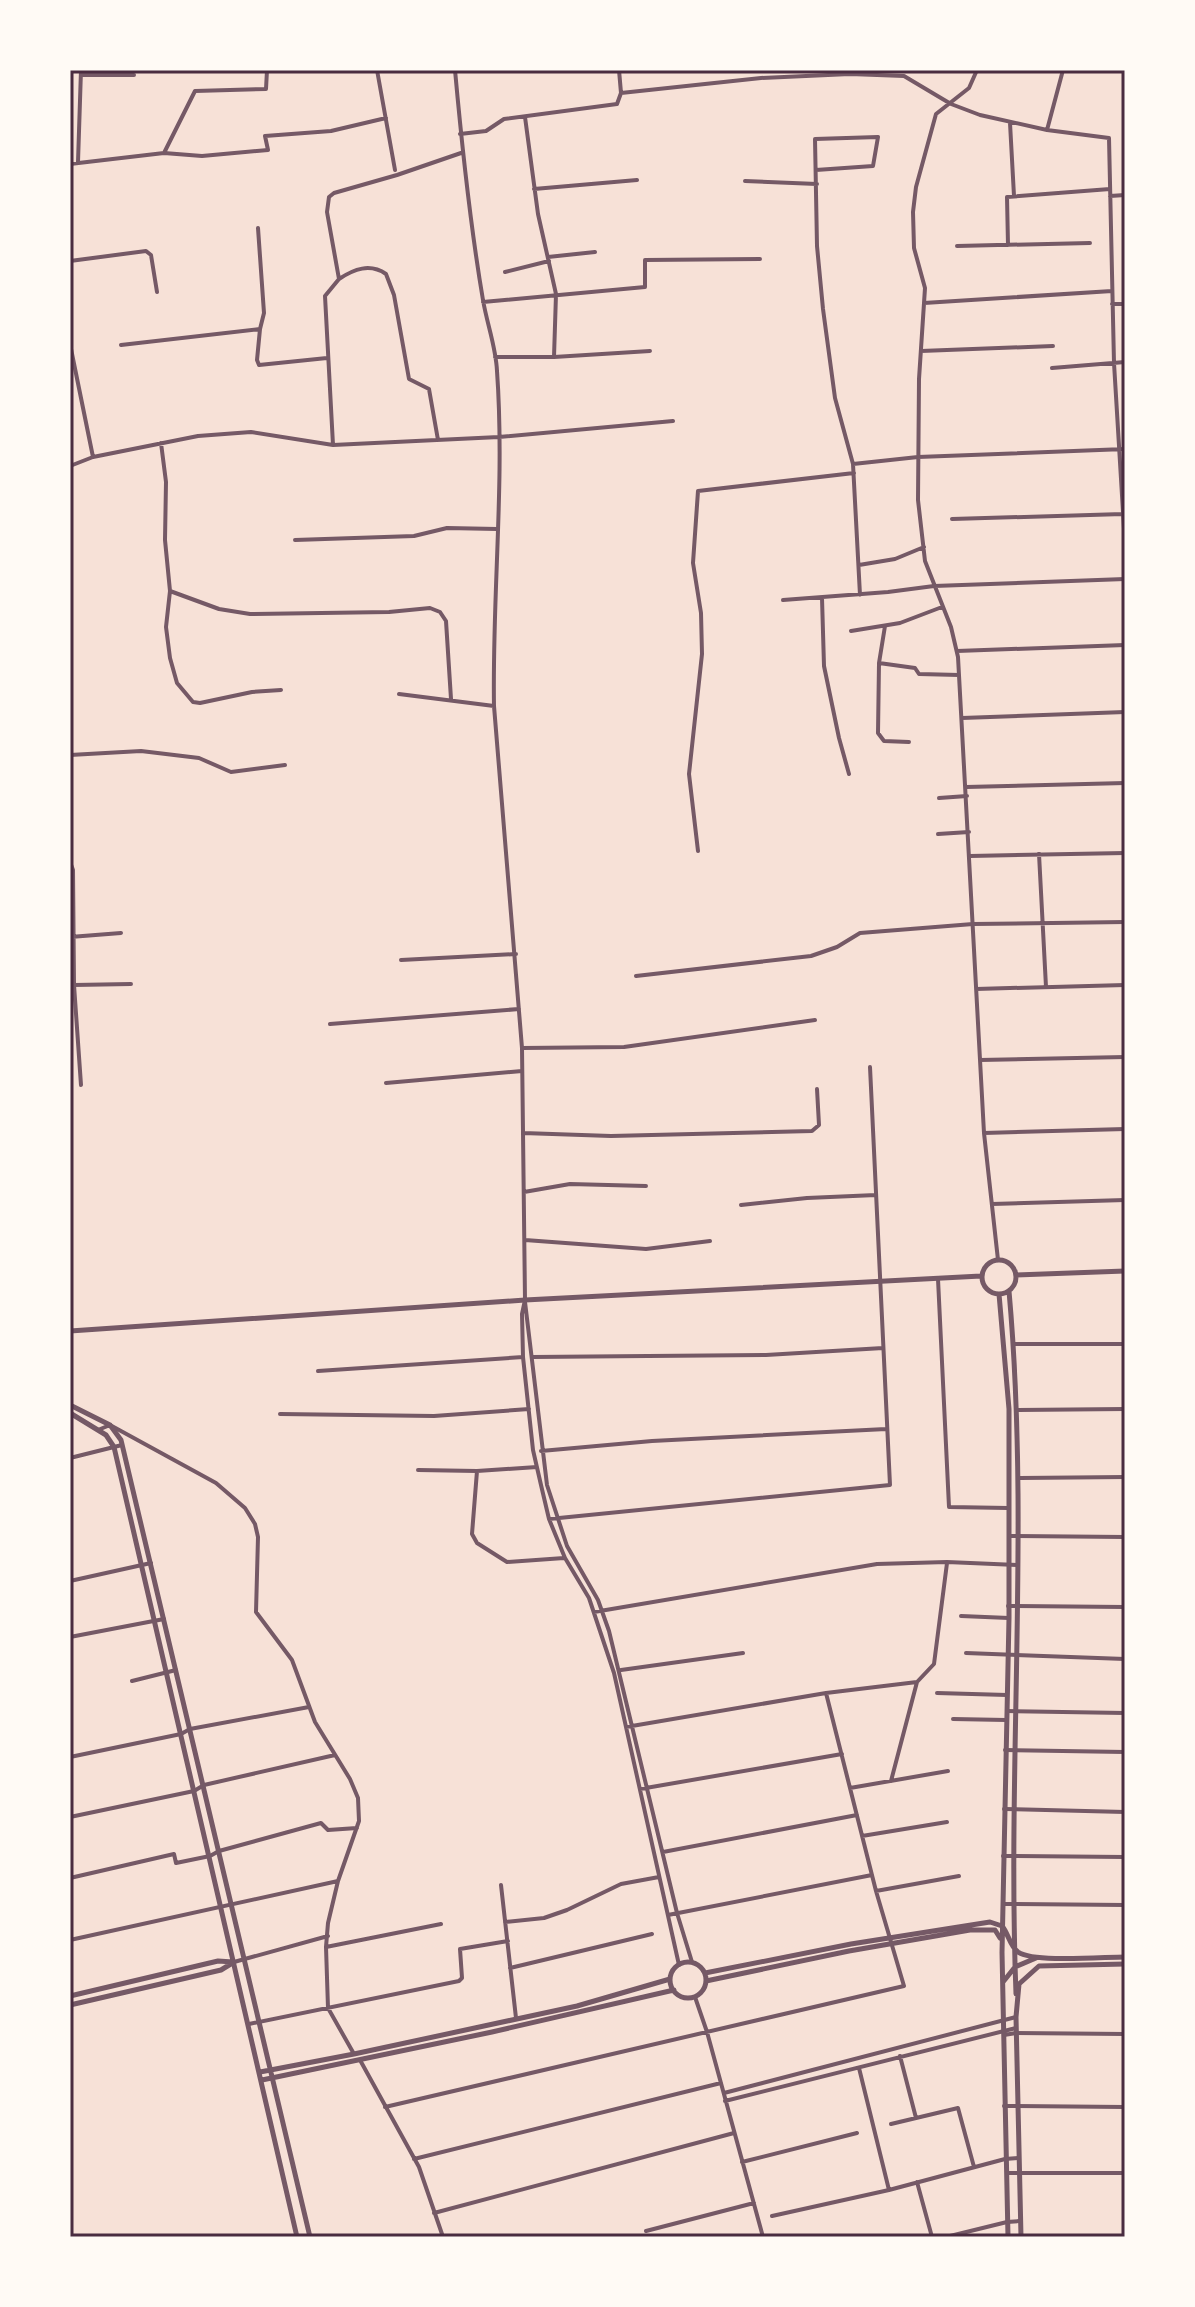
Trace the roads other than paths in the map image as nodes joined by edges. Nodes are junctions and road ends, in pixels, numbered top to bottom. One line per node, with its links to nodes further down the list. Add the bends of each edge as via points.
1 (267, 70): 19 (street, via 266,89 195,91)
2 (377, 70): 15 (street)
3 (455, 70): 18 (street)
4 (619, 70): 12 (street)
5 (769, 70): 11 (street)
6 (977, 70): 13 (street, via 969,88)
7 (1063, 70): 17 (street)
8 (81, 72): 10 (street); 21 (street)
9 (905, 73): 11 (street); 13 (street)
10 (134, 75)
11 (771, 77): 12 (street)
12 (621, 93): 14 (street, via 617,104)
13 (951, 104): 16 (street); 47 (street, via 936,114 916,187 914,248)
14 (525, 117): 18 (street); 28 (street)
15 (386, 118): 19 (street, via 331,131 265,136 268,150 202,156); 23 (street)
16 (1010, 122): 17 (street); 31 (street)
17 (1047, 130): 29 (street, via 1109,138)
18 (460, 134): 20 (street)
19 (164, 153): 21 (street)
20 (461, 153): 42 (street, via 329,197); 46 (street)
21 (78, 162): 22 (street)
22 (70, 164)
23 (395, 170)
24 (816, 170): 24 (street, via 815,139 878,137 873,166); 27 (street)
25 (637, 180): 28 (street)
26 (745, 181): 27 (street)
27 (817, 184): 71 (street, via 817,246 835,398)
28 (534, 189): 38 (street)
29 (1110, 189): 31 (street); 32 (street)
30 (1125, 195): 32 (street)
31 (1014, 196): 35 (street, via 1007,197)
32 (1110, 196): 43 (street)
33 (258, 228): 50 (street, via 264,313)
34 (1090, 243): 35 (street)
35 (1008, 245): 36 (street)
36 (957, 246)
37 (595, 252): 38 (street)
38 (549, 259): 41 (street); 45 (street)
39 (760, 259): 45 (street, via 645,260 645,287)
40 (70, 261): 44 (street, via 146,251)
41 (505, 272)
42 (339, 279): 58 (street, via 325,296); 64 (street, via 369,267 386,274 409,379 429,389)
43 (1112, 291): 47 (street); 48 (street)
44 (157, 292)
45 (556, 294): 46 (street); 57 (street)
46 (483, 302): 56 (street)
47 (924, 303): 55 (street)
48 (1112, 304): 49 (street); 60 (street)
49 (1125, 304)
50 (260, 329): 52 (street); 58 (street, via 259,365)
51 (70, 344): 69 (street)
52 (121, 345)
53 (1053, 346): 55 (street)
54 (650, 351): 57 (street)
55 (921, 351): 70 (street)
56 (495, 357): 57 (street); 63 (street)
57 (554, 357)
58 (327, 358): 66 (street)
59 (1125, 362): 60 (street)
60 (1114, 363): 61 (street); 67 (street)
61 (1052, 368)
62 (673, 421): 63 (street)
63 (499, 437): 64 (street); 76 (street)
64 (438, 440): 66 (street)
65 (161, 443): 66 (street, via 251,432); 69 (street); 83 (street)
66 (333, 445)
67 (1117, 449): 68 (street); 70 (street); 74 (street)
68 (1125, 449)
69 (93, 457): 72 (street)
70 (918, 457): 71 (street); 79 (street)
71 (853, 464): 73 (street)
72 (70, 466)
73 (854, 473): 80 (street); 110 (street, via 698,491 693,563 702,654 689,774)
74 (1124, 514): 75 (street); 78 (street)
75 (952, 519)
76 (497, 529): 77 (street); 97 (street)
77 (295, 540)
78 (1125, 545)
79 (924, 547): 80 (street); 82 (street)
80 (859, 565): 84 (street)
81 (1125, 579): 82 (street)
82 (934, 586): 84 (street); 87 (street)
83 (170, 591): 94 (street, via 170,658 177,683 193,702); 96 (street, via 250,614 430,608 446,621)
84 (860, 595): 85 (street)
85 (822, 598): 86 (street); 103 (street, via 824,666)
86 (783, 600)
87 (942, 607): 88 (street); 91 (street)
88 (885, 626): 89 (street); 92 (street)
89 (851, 631)
90 (1125, 645): 91 (street)
91 (957, 651): 93 (street)
92 (879, 663): 93 (street, via 915,668 919,674); 100 (street, via 879,738)
93 (959, 675): 99 (street)
94 (281, 690)
95 (399, 694): 96 (street)
96 (451, 699): 97 (street)
97 (494, 706): 120 (street)
98 (1125, 712): 99 (street)
99 (962, 718): 105 (street)
100 (909, 742)
101 (70, 755): 102 (street, via 141,751 199,758 231,772)
102 (285, 765)
103 (849, 774)
104 (1125, 783): 105 (street)
105 (966, 787): 106 (street)
106 (967, 796): 107 (street); 108 (street)
107 (939, 798)
108 (969, 832): 109 (street); 113 (street)
109 (938, 834)
110 (698, 851)
111 (1125, 853): 112 (street)
112 (1039, 854): 113 (street); 116 (street)
113 (970, 856): 117 (street)
114 (70, 862): 119 (street)
115 (1125, 922): 116 (street)
116 (1043, 923): 117 (street); 126 (street)
117 (973, 924): 122 (street, via 860,933 811,956); 127 (street)
118 (121, 933): 119 (street)
119 (72, 937): 124 (street)
120 (516, 954): 121 (street); 128 (street)
121 (401, 960)
122 (636, 976)
123 (131, 984): 124 (street)
124 (74, 985): 137 (street)
125 (1125, 985): 126 (street)
126 (1046, 987): 127 (street)
127 (976, 989): 133 (street)
128 (519, 1009): 130 (street); 131 (street)
129 (815, 1020): 131 (street, via 624,1047)
130 (330, 1024)
131 (522, 1048): 135 (street)
132 (1125, 1057): 133 (street)
133 (980, 1060): 141 (street)
134 (870, 1067): 144 (street)
135 (522, 1071): 136 (street); 140 (street)
136 (386, 1083)
137 (81, 1085)
138 (817, 1089): 140 (street, via 819,1125 812,1131)
139 (1125, 1129): 141 (street)
140 (523, 1133): 143 (street)
141 (984, 1133): 146 (street)
142 (646, 1186): 143 (street, via 570,1184)
143 (524, 1192): 148 (street)
144 (876, 1195): 147 (street); 155 (street)
145 (1125, 1200): 146 (street)
146 (992, 1204): 150 (street)
147 (741, 1205)
148 (525, 1240): 149 (street, via 646,1249); 158 (street)
149 (710, 1241)
150 (998, 1260): 152 (street, via 1008,1262); 153 (street)
151 (1125, 1271): 152 (street)
152 (1016, 1275): 156 (street)
153 (981, 1276): 154 (street); 157 (street, via 987,1289)
154 (938, 1279): 155 (street); 184 (street, via 949,1507)
155 (880, 1280): 158 (street); 162 (street)
156 (1009, 1291): 157 (street); 160 (street)
157 (999, 1294): 184 (street, via 1009,1409)
158 (525, 1300): 159 (street); 163 (street); 164 (street)
159 (72, 1333)
160 (1014, 1344): 161 (street); 169 (street)
161 (1125, 1344)
162 (883, 1348): 164 (street); 173 (street)
163 (523, 1357): 165 (street); 167 (street)
164 (532, 1357): 177 (street)
165 (318, 1371)
166 (70, 1405): 172 (street)
167 (529, 1409): 171 (street, via 434,1416); 179 (street)
168 (1125, 1409): 169 (street)
169 (1018, 1410): 183 (street)
170 (70, 1413): 174 (street)
171 (280, 1414)
172 (110, 1425): 174 (street); 175 (street); 221 (street, via 216,1483 245,1508 258,1537 256,1612 292,1660)
173 (886, 1429): 177 (street); 185 (street, via 890,1485)
174 (98, 1430): 176 (street)
175 (122, 1445): 176 (street); 193 (street)
176 (114, 1447): 178 (street); 194 (street)
177 (541, 1451): 185 (street)
178 (70, 1458)
179 (537, 1467): 181 (street); 186 (street)
180 (418, 1470): 181 (street)
181 (477, 1471): 191 (street, via 472,1534 477,1543 507,1562)
182 (1125, 1477): 183 (street)
183 (1020, 1478): 188 (street)
184 (1008, 1508): 187 (street)
185 (557, 1517): 186 (street); 190 (street)
186 (549, 1519): 191 (street)
187 (1007, 1536): 188 (street); 195 (street)
188 (1017, 1536): 189 (street); 196 (street)
189 (1125, 1537)
190 (571, 1554): 191 (street); 201 (street)
191 (565, 1558): 202 (street)
192 (947, 1562): 195 (street); 201 (street, via 877,1564); 217 (street, via 934,1664)
193 (151, 1563): 194 (street); 205 (street)
194 (141, 1565): 197 (street); 206 (street)
195 (1007, 1565): 196 (street); 198 (street)
196 (1017, 1565): 199 (street)
197 (70, 1581)
198 (1008, 1606): 199 (street); 204 (street)
199 (1017, 1607): 200 (street); 211 (street)
200 (1125, 1607)
201 (602, 1610): 202 (street); 214 (street)
202 (594, 1612): 228 (street)
203 (961, 1616): 204 (street)
204 (1009, 1618): 210 (street)
205 (164, 1619): 206 (street); 213 (street)
206 (154, 1621): 207 (street); 215 (street)
207 (70, 1637)
208 (743, 1653): 214 (street)
209 (966, 1653): 210 (street)
210 (1008, 1654): 211 (street); 220 (street)
211 (1017, 1656): 212 (street); 223 (street)
212 (1125, 1659)
213 (176, 1670): 215 (street); 229 (street)
214 (621, 1670): 227 (street)
215 (166, 1672): 216 (street); 230 (street)
216 (132, 1681)
217 (917, 1682): 218 (street); 238 (street)
218 (826, 1693): 227 (street); 234 (street)
219 (937, 1693): 220 (street)
220 (1007, 1695): 222 (street)
221 (309, 1707): 229 (street); 235 (street)
222 (1006, 1711): 223 (street); 226 (street)
223 (1016, 1711): 224 (street); 232 (street)
224 (1125, 1713)
225 (953, 1719): 226 (street)
226 (1006, 1720): 231 (street)
227 (634, 1726): 228 (street); 240 (street)
228 (626, 1727): 242 (street)
229 (190, 1729): 230 (street); 239 (street)
230 (181, 1734): 236 (street); 243 (street)
231 (1005, 1750): 232 (street); 244 (street)
232 (1015, 1751): 233 (street); 245 (street)
233 (1125, 1752)
234 (842, 1754): 240 (street); 241 (street)
235 (335, 1755): 239 (street); 250 (street, via 358,1798)
236 (70, 1757)
237 (948, 1771): 238 (street)
238 (891, 1781): 241 (street)
239 (204, 1785): 243 (street); 252 (street)
240 (648, 1788): 242 (street); 253 (street)
241 (850, 1788): 247 (street)
242 (640, 1789): 254 (street)
243 (194, 1791): 248 (street); 256 (street)
244 (1003, 1809): 245 (street); 255 (street)
245 (1014, 1811): 246 (street); 257 (street)
246 (1125, 1812)
247 (857, 1815): 251 (street); 253 (street)
248 (70, 1817)
249 (947, 1822): 251 (street)
250 (357, 1828): 252 (street, via 328,1830 321,1823); 263 (street)
251 (862, 1836): 259 (street)
252 (219, 1851): 256 (street); 266 (street)
253 (663, 1852): 254 (street); 271 (street)
254 (654, 1854): 261 (street)
255 (1003, 1855): 257 (street); 267 (street)
256 (210, 1856): 262 (street, via 176,1863 174,1854); 269 (street)
257 (1014, 1856): 258 (street); 268 (street)
258 (1125, 1857)
259 (872, 1875): 265 (street); 271 (street)
260 (959, 1876): 265 (street)
261 (659, 1877): 272 (street); 273 (street, via 621,1884 544,1918)
262 (70, 1878)
263 (338, 1881): 266 (street); 277 (street)
264 (501, 1885): 273 (street)
265 (876, 1891): 280 (street)
266 (232, 1904): 269 (street); 285 (street)
267 (1002, 1904): 268 (street); 275 (street)
268 (1014, 1904): 270 (street); 282 (street)
269 (221, 1905): 278 (street); 287 (street)
270 (1125, 1905)
271 (677, 1913): 272 (street); 288 (street)
272 (668, 1915): 290 (street)
273 (505, 1922): 279 (street)
274 (441, 1924): 281 (street)
275 (1002, 1926): 280 (street, via 981,1922); 282 (street); 283 (street)
276 (652, 1934): 292 (street)
277 (328, 1936): 281 (street); 285 (street)
278 (70, 1940)
279 (508, 1941): 292 (street); 302 (street, via 460,1949 459,1981)
280 (890, 1941): 283 (street, via 987,1928 999,1934); 293 (street); 295 (street); 309 (street, via 904,1986)
281 (326, 1947): 302 (street)
282 (1015, 1949): 286 (street); 291 (street)
283 (1002, 1953): 296 (street)
284 (1125, 1957): 286 (street)
285 (246, 1958): 287 (street); 306 (street)
286 (1037, 1958): 291 (street)
287 (234, 1962): 299 (street, via 218,1961); 301 (street, via 221,1970); 307 (street)
288 (692, 1962): 290 (street); 293 (street)
289 (1125, 1964): 298 (street, via 1039,1966 1019,1984)
290 (679, 1965): 294 (street)
291 (1015, 1967): 296 (street); 298 (street)
292 (510, 1968): 304 (street)
293 (705, 1973): 295 (street)
294 (670, 1979): 297 (street); 304 (street)
295 (706, 1981): 300 (street)
296 (1002, 1983): 305 (street)
297 (674, 1990): 300 (street); 314 (street)
298 (1016, 1994): 303 (street)
299 (70, 1996)
300 (695, 1997): 309 (street)
301 (70, 2005)
302 (328, 2008): 306 (street); 312 (street)
303 (1016, 2017): 305 (street); 308 (street)
304 (516, 2018): 312 (street)
305 (1002, 2020): 310 (street); 321 (street)
306 (261, 2022): 307 (street); 316 (street)
307 (249, 2024): 317 (street)
308 (1016, 2030): 310 (street); 311 (street); 324 (street)
309 (707, 2032): 320 (street); 325 (street)
310 (1002, 2033): 313 (street); 323 (street)
311 (1125, 2034)
312 (354, 2054): 316 (street)
313 (900, 2056): 315 (street); 327 (street)
314 (360, 2060): 318 (street); 325 (street)
315 (859, 2067): 322 (street); 340 (street)
316 (271, 2070): 317 (street); 318 (street)
317 (260, 2072): 319 (street)
318 (273, 2078): 319 (street); 348 (street)
319 (262, 2080): 347 (street)
320 (721, 2083): 321 (street); 332 (street)
321 (724, 2093): 322 (street)
322 (725, 2101): 329 (street)
323 (1004, 2106): 324 (street); 333 (street)
324 (1018, 2106): 326 (street); 331 (street)
325 (385, 2107): 332 (street)
326 (1125, 2107)
327 (916, 2118): 328 (street); 335 (street, via 958,2108)
328 (891, 2124)
329 (734, 2133): 334 (street); 342 (street)
330 (857, 2133): 334 (street)
331 (1019, 2158): 333 (street); 336 (street)
332 (414, 2159): 342 (street)
333 (1005, 2159): 335 (street); 337 (street)
334 (742, 2162): 341 (street)
335 (974, 2167): 339 (street)
336 (1019, 2172): 337 (street); 338 (street); 344 (street)
337 (1006, 2173): 345 (street)
338 (1125, 2173)
339 (917, 2182): 340 (street); 351 (street)
340 (889, 2190): 343 (street)
341 (754, 2203): 346 (street); 350 (street)
342 (434, 2213): 349 (street)
343 (772, 2216)
344 (1020, 2221): 345 (street); 354 (street)
345 (1007, 2222): 352 (street); 353 (street)
346 (646, 2231)
347 (297, 2237)
348 (310, 2237)
349 (443, 2237)
350 (763, 2237)
351 (932, 2237)
352 (946, 2237)
353 (1008, 2237)
354 (1021, 2237)

